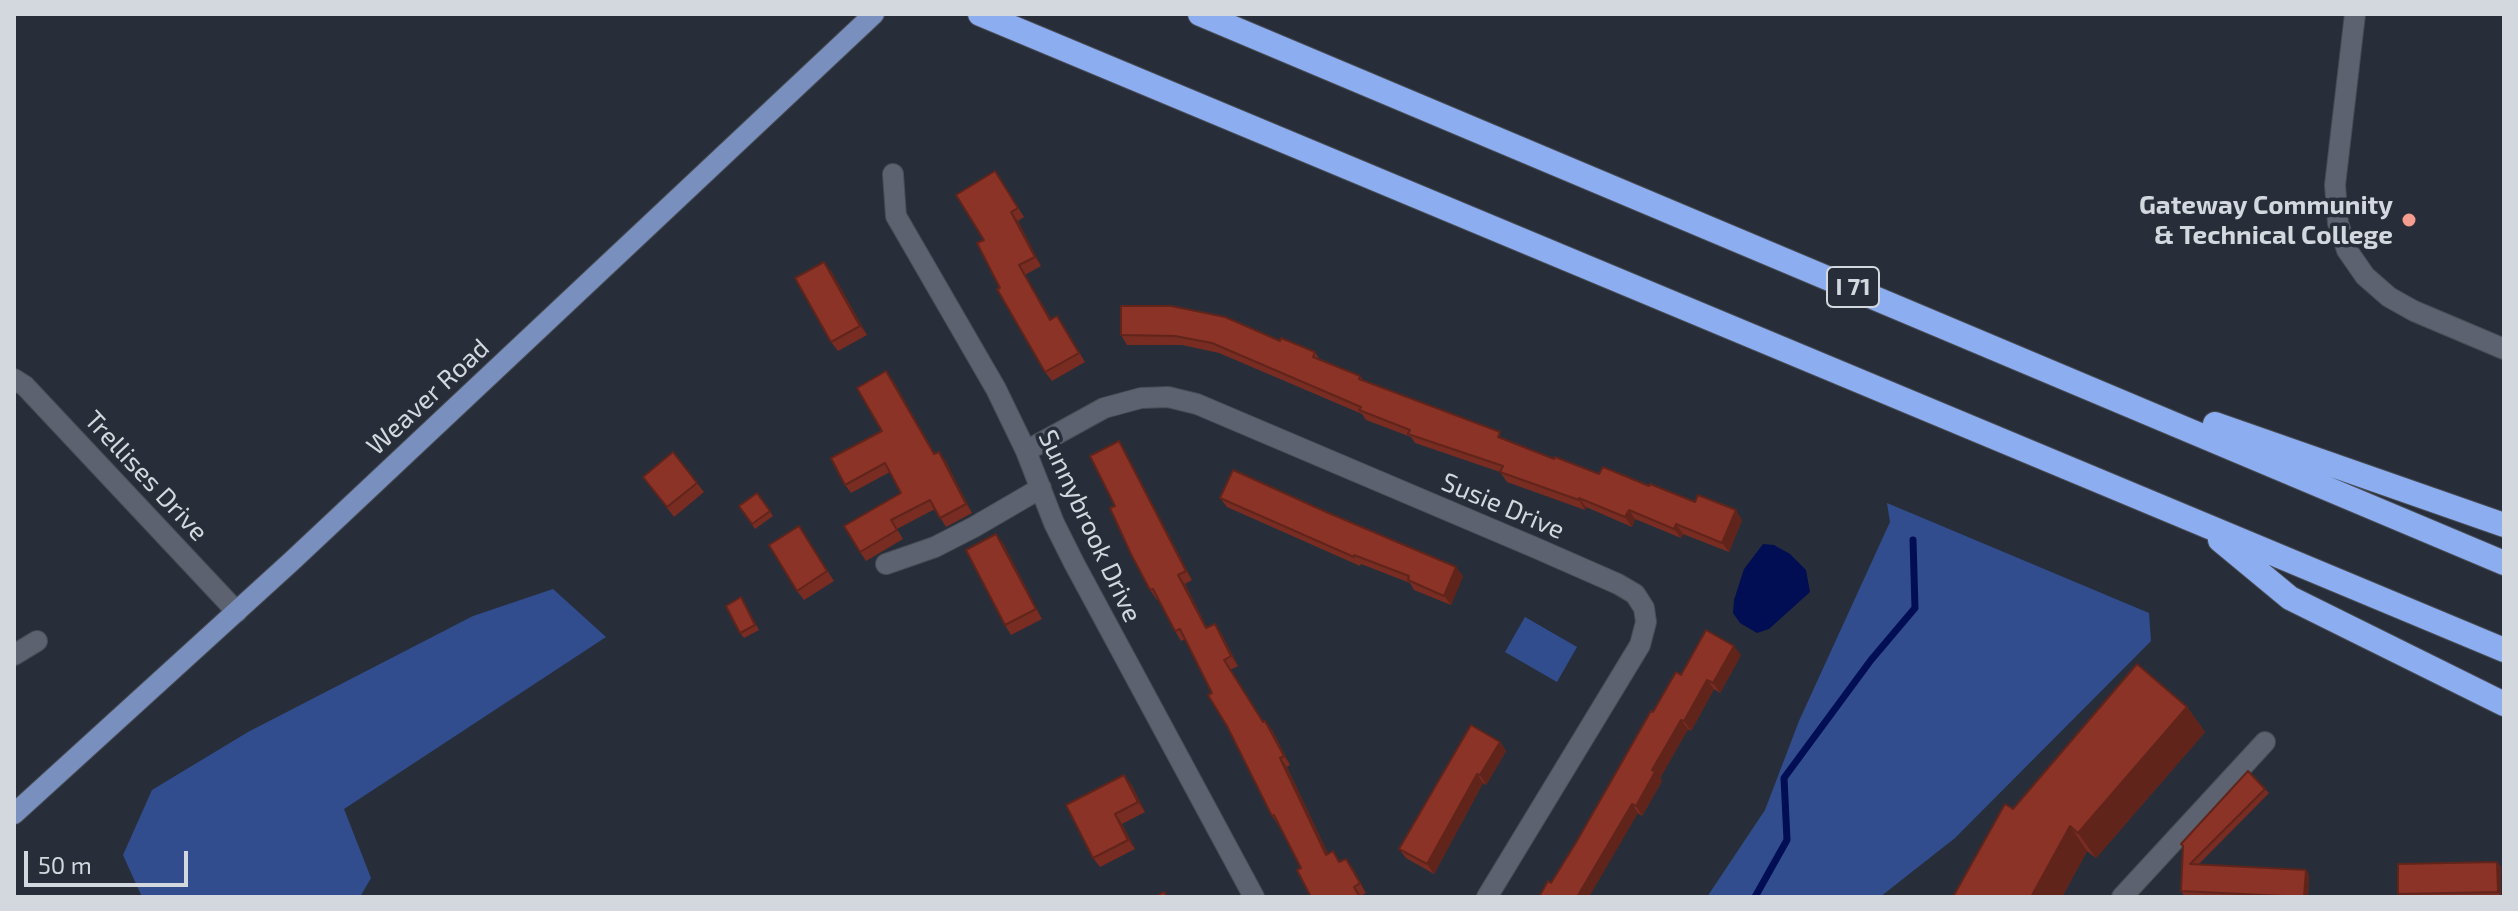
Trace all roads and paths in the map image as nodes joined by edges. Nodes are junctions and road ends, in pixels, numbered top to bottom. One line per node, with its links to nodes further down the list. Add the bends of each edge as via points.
1 (874, 14): 15 (main road, Weaver Road)
2 (980, 14): 11 (highway)
3 (1200, 14): 6 (highway, I 71)
4 (2355, 14): 7 (street, via 2335,185 2347,250 2389,297)
5 (893, 174): 9 (street, Sunnybrook Drive, via 896,216 971,343)
6 (1975, 339): 12 (highway); 13 (highway, I 71)
7 (2504, 349)
8 (14, 379): 15 (street, Trellises Drive)
9 (1026, 451): 10 (street, Sunnybrook Drive); 24 (street, Susie Drive, via 1104,408 1168,397 1197,404 1635,594 1646,622 1640,645)
10 (1041, 488): 14 (street, via 935,547); 23 (street, Sunnybrook Drive, via 1074,563)
11 (2203, 525): 17 (highway); 19 (highway, via 2290,598)
12 (2504, 525)
13 (2504, 563)
14 (886, 564)
15 (237, 612): 21 (main road, Weaver Road)
16 (37, 641): 18 (street)
17 (2504, 650)
18 (14, 655)
19 (2504, 704)
20 (2265, 742): 22 (street)
21 (14, 814)
22 (2123, 896): 25 (street)
23 (1254, 897)
24 (1487, 897)
25 (2148, 897)

